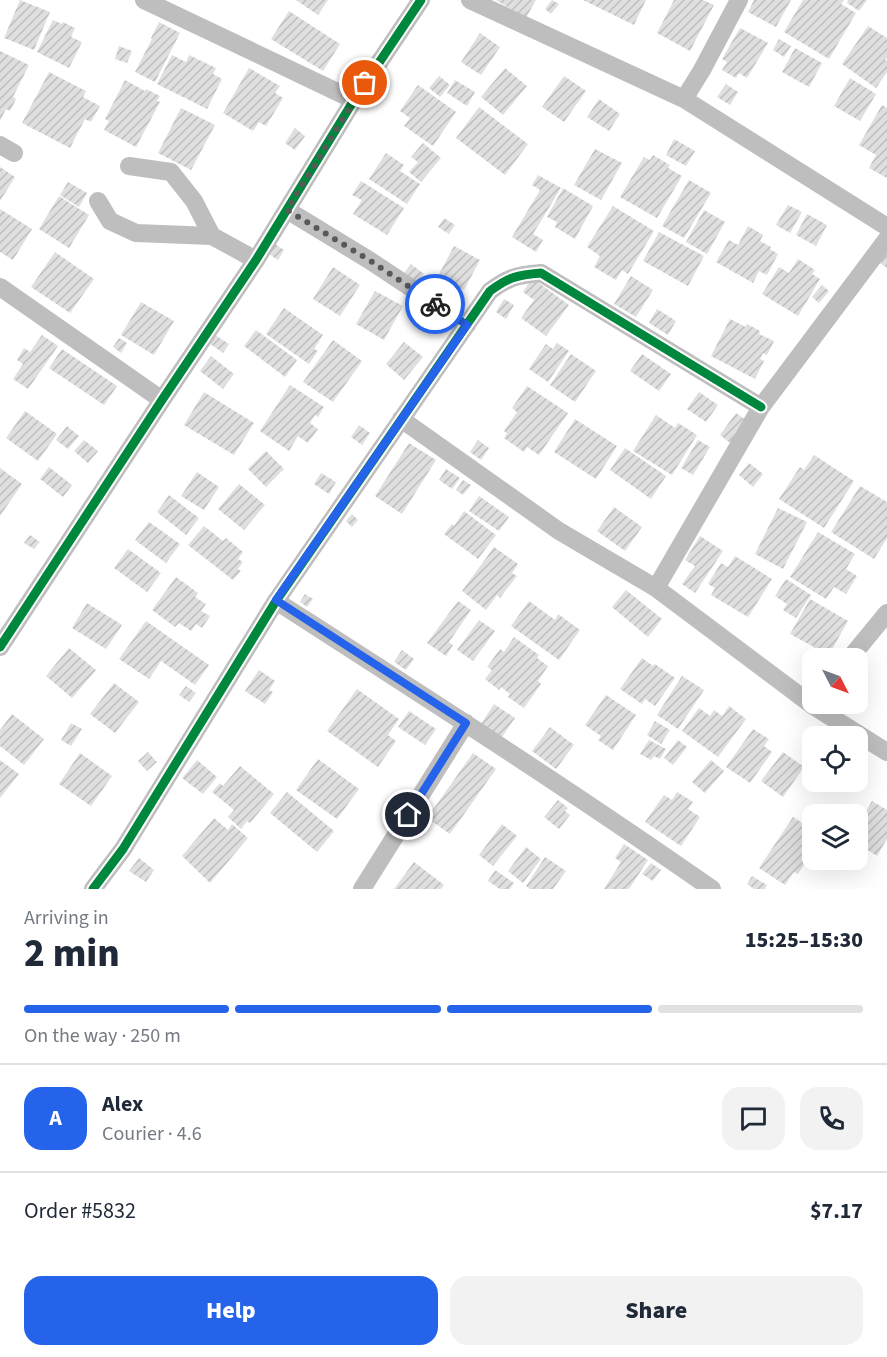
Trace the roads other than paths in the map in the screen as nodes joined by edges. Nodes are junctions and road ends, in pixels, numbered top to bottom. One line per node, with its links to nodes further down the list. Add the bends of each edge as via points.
1 (144, 0): 6 (street)
2 (421, 0): 6 (street)
3 (470, 0): 5 (street)
4 (739, 0): 5 (street)
5 (684, 99): 10 (street)
6 (354, 100): 9 (street)
7 (129, 166): 11 (street, via 171,172 194,201)
8 (98, 201): 11 (street, via 110,221 136,233)
9 (287, 210): 13 (street); 15 (street)
10 (887, 227)
11 (212, 236): 13 (street)
12 (887, 239): 17 (street)
13 (256, 260): 16 (street)
14 (0, 287): 16 (street)
15 (467, 325): 17 (street, via 490,291 505,280 541,273); 18 (street)
16 (162, 400): 22 (street)
17 (761, 407): 19 (street)
18 (401, 419): 19 (street, via 559,531); 20 (street)
19 (656, 588): 24 (street)
20 (276, 600): 26 (street); 28 (street, via 123,849)
21 (887, 613): 23 (street)
22 (0, 647)
23 (858, 648)
24 (802, 697)
25 (828, 714): 27 (street)
26 (466, 723): 29 (street); 30 (street)
27 (887, 752)
28 (93, 889)
29 (362, 889)
30 (712, 889)

